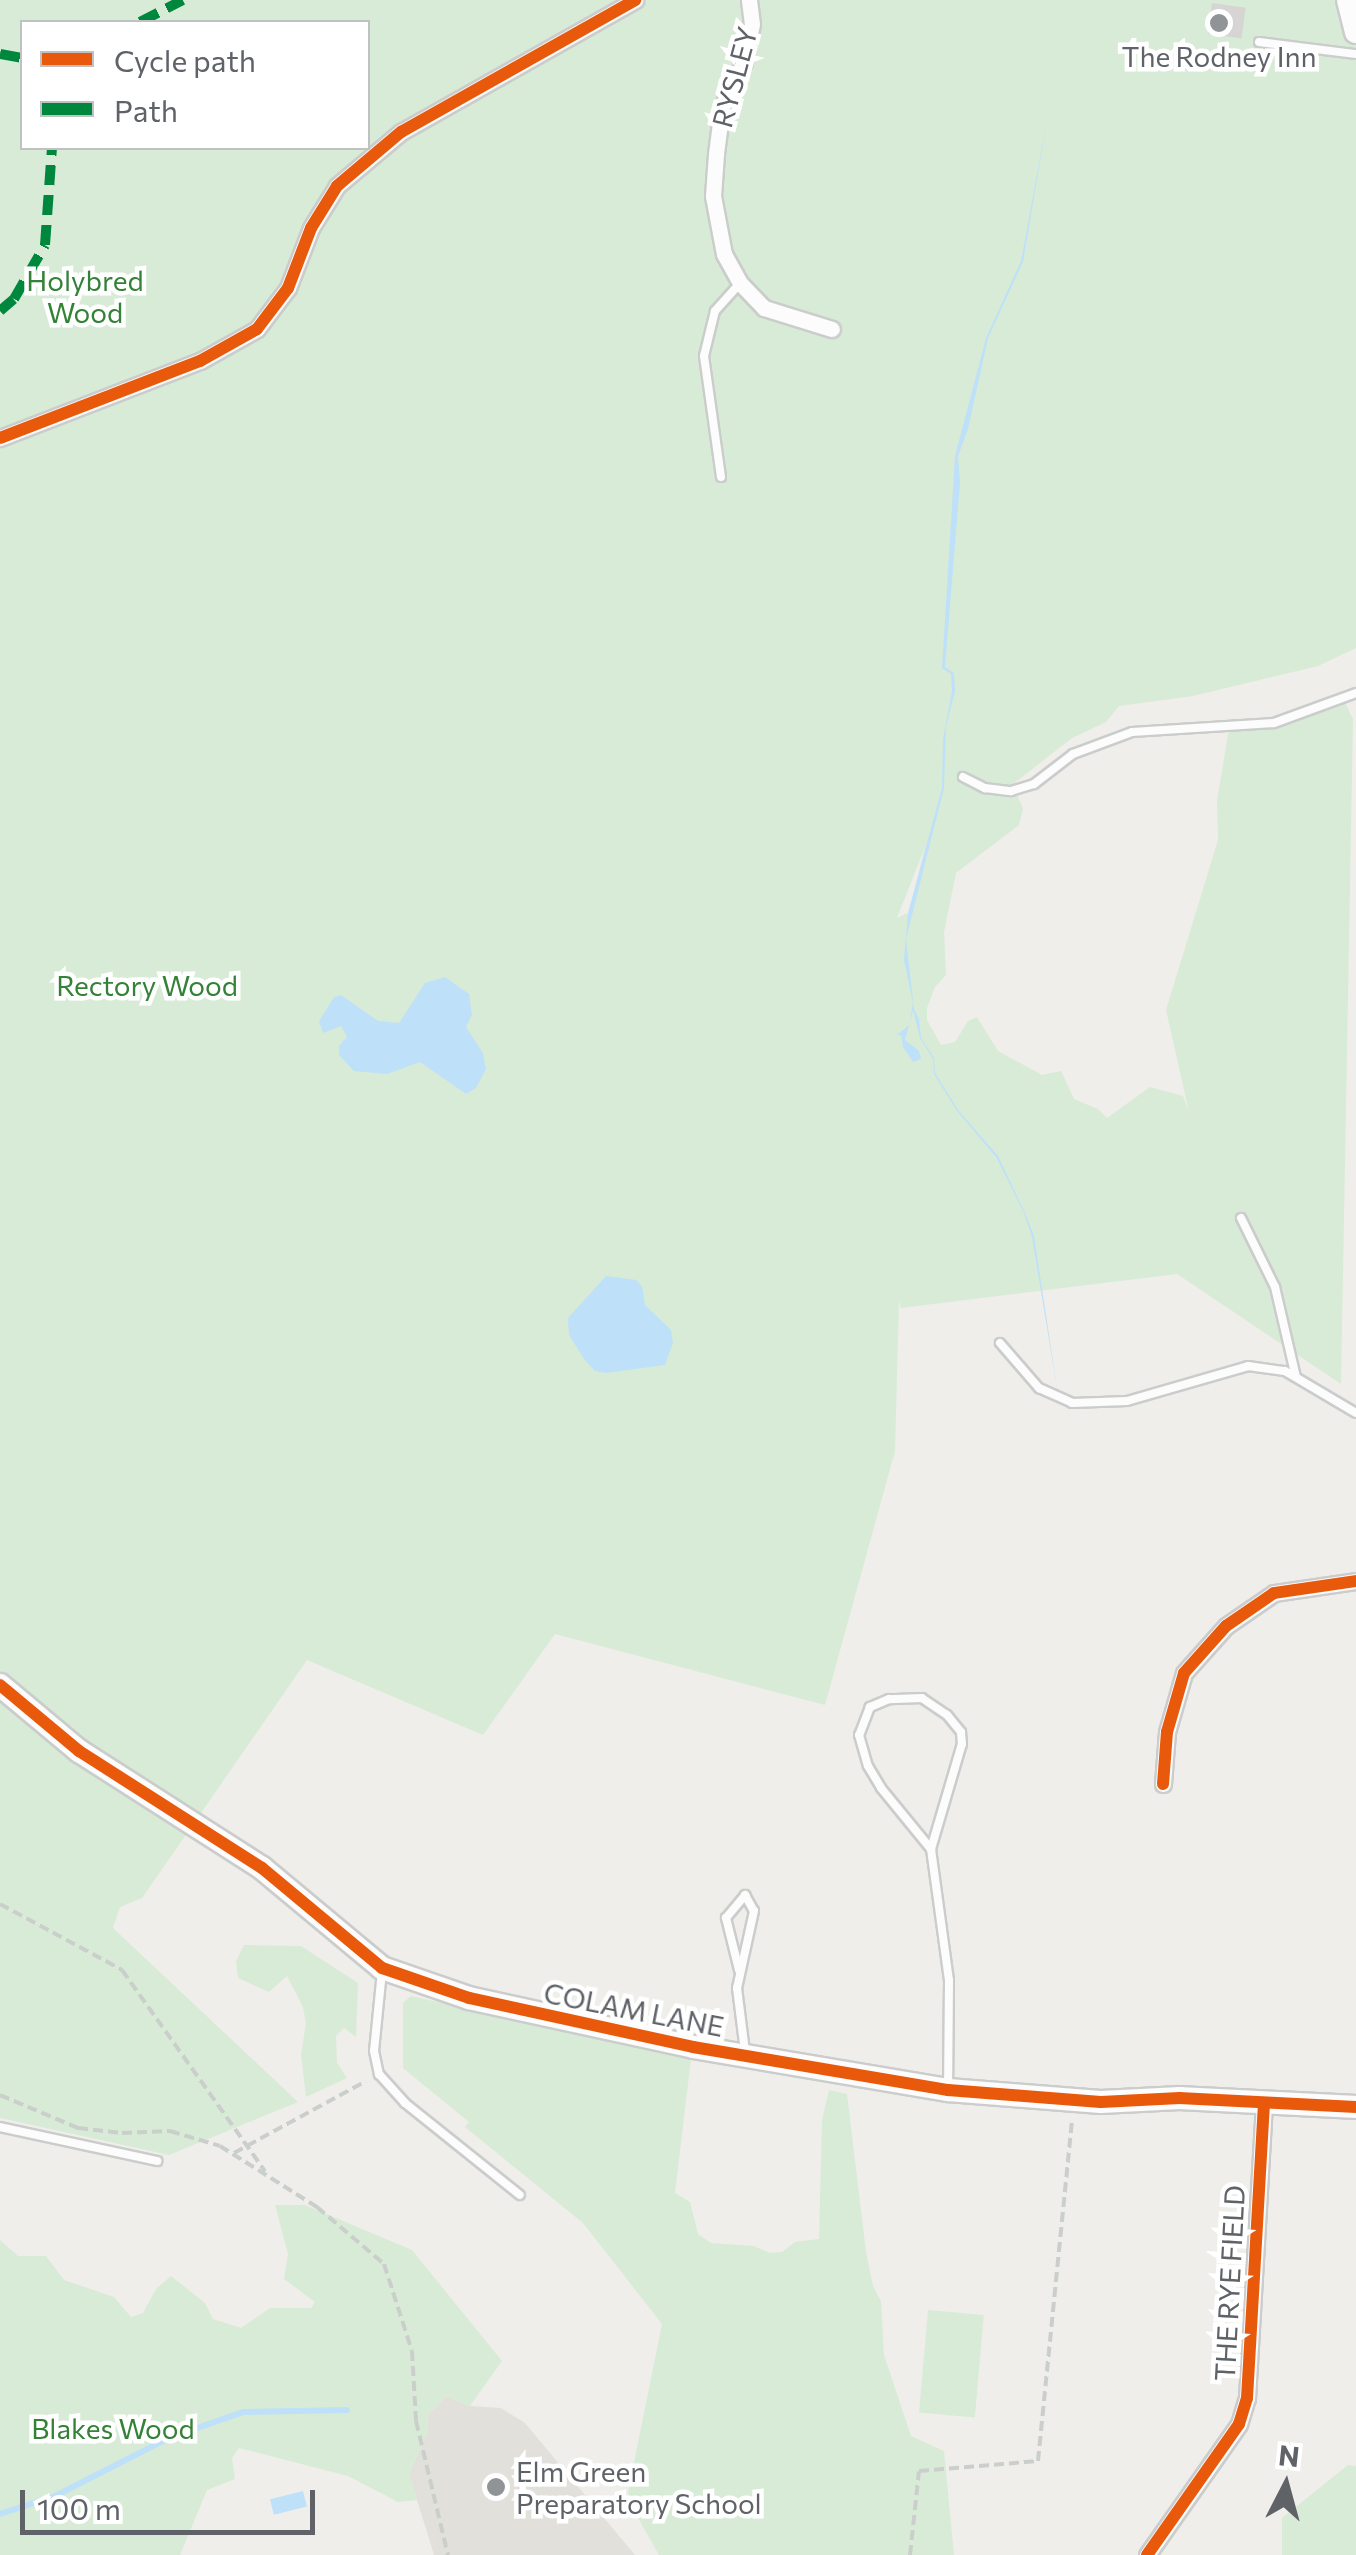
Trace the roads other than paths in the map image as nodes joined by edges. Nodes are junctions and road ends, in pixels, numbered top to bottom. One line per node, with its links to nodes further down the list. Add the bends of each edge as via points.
1 (635, 0): 9 (street, via 401,132 337,186 311,228 288,288 257,329 200,361)
2 (749, 0): 7 (street, RYSLEY, via 752,24 744,62 722,107 713,196 724,254)
3 (1348, 0): 4 (street)
4 (1356, 32)
5 (1259, 42): 6 (lane)
6 (1356, 54)
7 (740, 284): 8 (street, via 764,308); 10 (lane, via 715,311 704,356)
8 (832, 329)
9 (0, 438)
10 (721, 477)
11 (1356, 692): 12 (lane, via 1274,723 1132,732 1072,754 1034,784 1011,791)
12 (963, 777)
13 (1241, 1218): 15 (lane, via 1275,1288)
14 (1000, 1344): 15 (lane, via 1039,1388 1072,1403 1127,1401 1248,1366)
15 (1296, 1377): 16 (lane)
16 (1356, 1413)
17 (1356, 1581): 19 (street, via 1274,1593 1226,1626 1184,1674 1167,1732)
18 (0, 1685): 21 (street, COLAM LANE, via 79,1750 262,1868)
19 (1163, 1784)
20 (931, 1849): 20 (lane, via 868,1766 859,1735 870,1707 888,1698 922,1698 960,1732); 24 (lane, via 949,1980)
21 (382, 1968): 23 (street, COLAM LANE, via 549,2018); 29 (lane, via 374,2051 379,2074 405,2103)
22 (739, 1970): 22 (lane, via 726,1918 745,1895 754,1911); 23 (lane)
23 (746, 2056): 24 (street, COLAM LANE)
24 (948, 2090): 25 (street, COLAM LANE)
25 (1264, 2103): 26 (street, COLAM LANE); 30 (street, THE RYE FIELD, via 1247,2398 1239,2424)
26 (1356, 2108)
27 (0, 2127): 28 (lane)
28 (157, 2161)
29 (520, 2195)
30 (1147, 2555)

